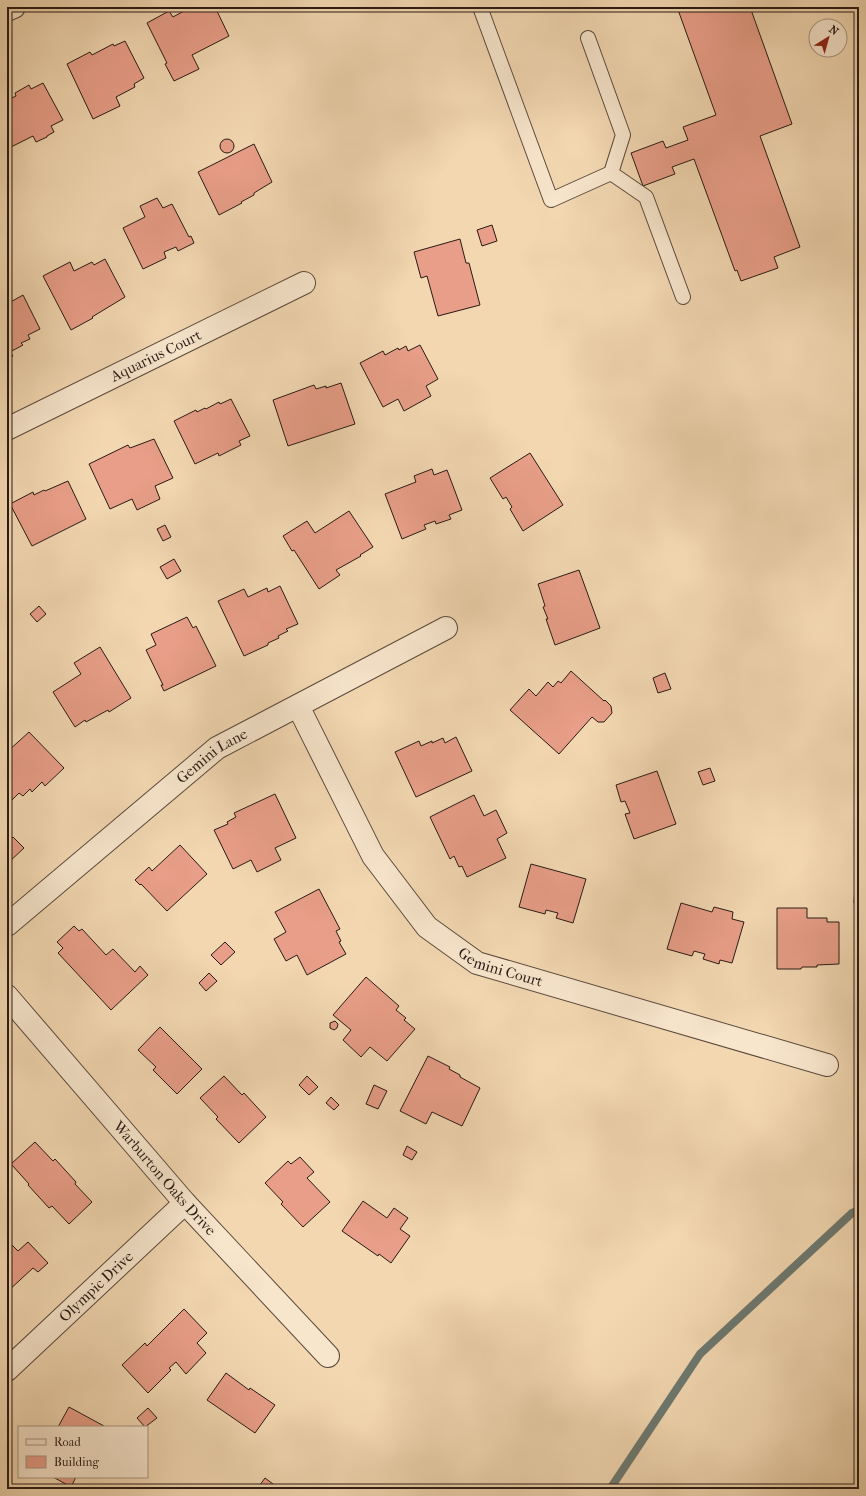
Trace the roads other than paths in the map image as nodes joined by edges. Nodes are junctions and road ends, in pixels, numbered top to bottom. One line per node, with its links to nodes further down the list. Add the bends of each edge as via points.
1 (14, 7): 3 (street)
2 (480, 7): 5 (lane, via 551,200)
3 (7, 10)
4 (588, 38): 5 (lane, via 623,135)
5 (611, 173): 7 (lane, via 646,197)
6 (304, 283): 8 (street, Aquarius Court)
7 (683, 297)
8 (7, 429)
9 (446, 628): 10 (street, Gemini Lane)
10 (298, 706): 11 (street, Gemini Lane, via 217,748); 13 (street, Gemini Court, via 373,856 427,927 478,963)
11 (7, 925)
12 (7, 996): 14 (street, Warburton Oaks Drive)
13 (827, 1065)
14 (186, 1204): 15 (street, Warburton Oaks Drive); 16 (street, Olympic Drive)
15 (328, 1356)
16 (7, 1370)

